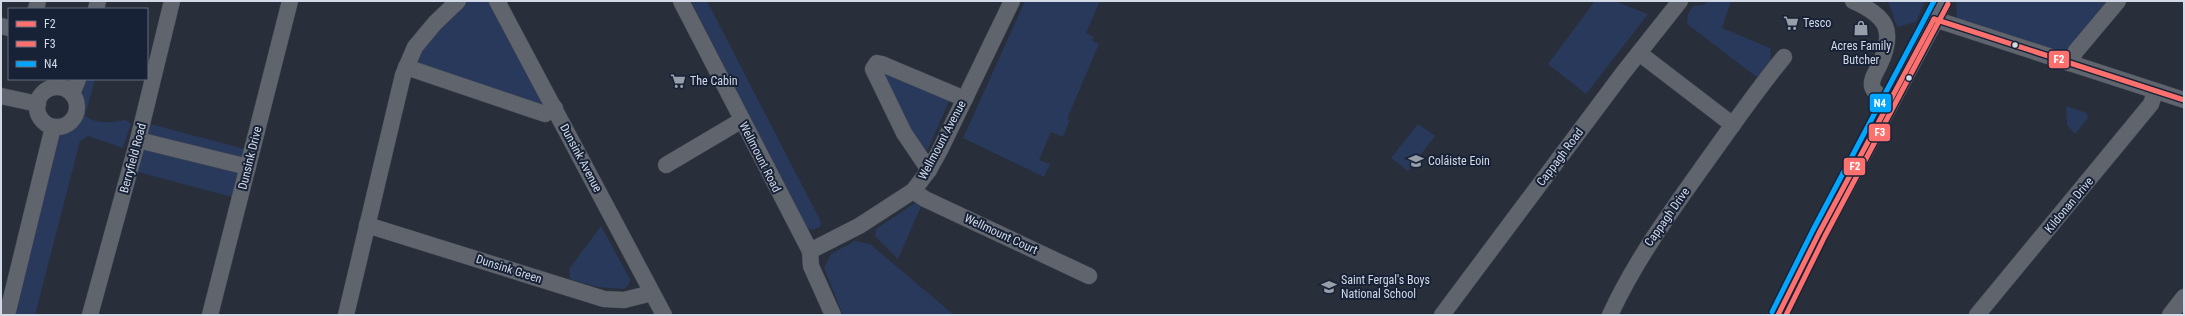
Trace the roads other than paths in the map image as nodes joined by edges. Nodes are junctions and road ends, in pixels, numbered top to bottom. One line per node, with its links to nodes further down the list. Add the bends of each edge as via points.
1 (172, 1): 28 (street, Berryfield Road)
2 (290, 1): 30 (street, Dunsink Drive)
3 (458, 1): 15 (street, via 414,47)
4 (497, 1): 24 (street, Dunsink Avenue)
5 (681, 1): 25 (street, Wellmount Road)
6 (1012, 1): 20 (street, Wellmount Avenue)
7 (1680, 1): 12 (street, Cappagh Road)
8 (1853, 1): 22 (street, via 1871,9 1882,18 1888,38 1887,51 1872,80 1872,86 1875,92)
9 (1942, 1): 11 (main road)
10 (2118, 1): 14 (street)
11 (1934, 19): 14 (street); 22 (main road)
12 (1639, 54): 26 (street); 44 (street, Cappagh Road)
13 (1784, 57): 26 (street, Cappagh Drive)
14 (2069, 63): 17 (street)
15 (406, 67): 24 (street, via 545,114); 33 (street)
16 (78, 80): 18 (street)
17 (2156, 92): 21 (street); 47 (street, Kildonan Drive, via 2152,104)
18 (72, 94): 23 (street, via 67,90 55,88 44,93); 27 (street, via 77,105 74,117 65,125)
19 (1, 96): 23 (street)
20 (965, 99): 31 (street, Wellmount Avenue); 31 (street, via 882,64 877,63 873,69 904,133)
21 (2184, 100)
22 (1889, 103): 46 (main road)
23 (38, 104): 27 (street, via 39,116)
24 (555, 108): 36 (street, Dunsink Avenue)
25 (742, 120): 29 (street); 34 (street, Wellmount Road)
26 (1733, 125): 45 (street, Cappagh Drive, via 1655,234 1626,282)
27 (53, 127): 38 (street)
28 (138, 140): 30 (street); 39 (street, Berryfield Road)
29 (666, 165)
30 (248, 167): 40 (street, Dunsink Drive)
31 (929, 170): 32 (street, Wellmount Avenue)
32 (913, 191): 34 (street, Wellmount Avenue, via 859,226); 35 (street, Wellmount Court)
33 (367, 225): 36 (street, Dunsink Green, via 604,298 624,300); 41 (street)
34 (810, 251): 43 (street, Wellmount Road, via 811,266)
35 (1089, 276)
36 (652, 293): 42 (street, Dunsink Avenue)
37 (2184, 297): 48 (street)
38 (7, 315)
39 (90, 315)
40 (210, 315)
41 (346, 315)
42 (664, 315)
43 (833, 315)
44 (1442, 315)
45 (1610, 315)
46 (1778, 315)
47 (1977, 315)
48 (2170, 315)

